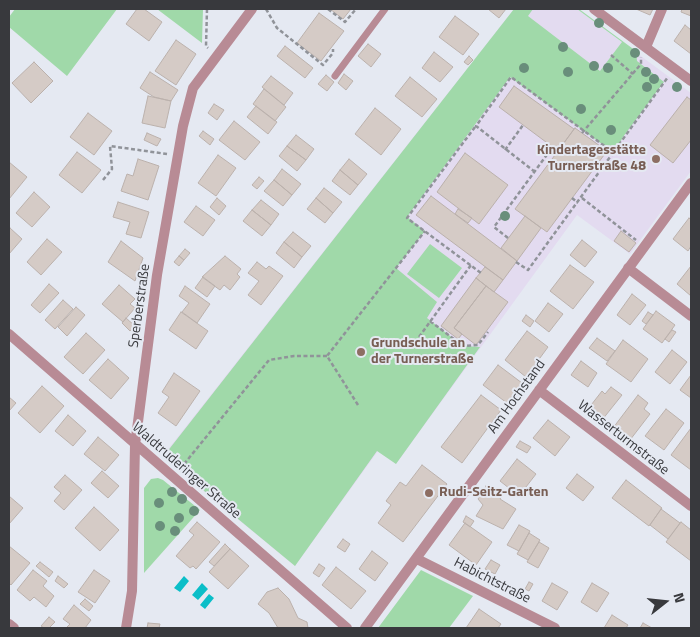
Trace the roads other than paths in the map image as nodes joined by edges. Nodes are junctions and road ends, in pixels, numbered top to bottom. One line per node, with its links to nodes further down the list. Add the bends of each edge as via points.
1 (252, 9): 13 (street, Sperberstraße, via 193,88 157,276)
2 (385, 9): 6 (lane)
3 (594, 9): 5 (street)
4 (662, 9): 5 (street)
5 (646, 47): 7 (street)
6 (335, 76)
7 (691, 81)
8 (691, 183): 9 (street, Am Hochstand)
9 (628, 268): 10 (street); 12 (street, Am Hochstand)
10 (691, 316)
11 (9, 334): 13 (street, Waldtruderinger Straße)
12 (539, 390): 14 (street, Wasserturmstraße); 15 (street, Am Hochstand)
13 (135, 445): 18 (street, Sperberstraße, via 132,591); 19 (street, Waldtruderinger Straße)
14 (691, 506)
15 (417, 559): 20 (street, Am Hochstand); 21 (street, Habichtstraße)
16 (9, 624): 17 (street)
17 (14, 628)
18 (126, 628)
19 (347, 628)
20 (366, 628)
21 (554, 628)

